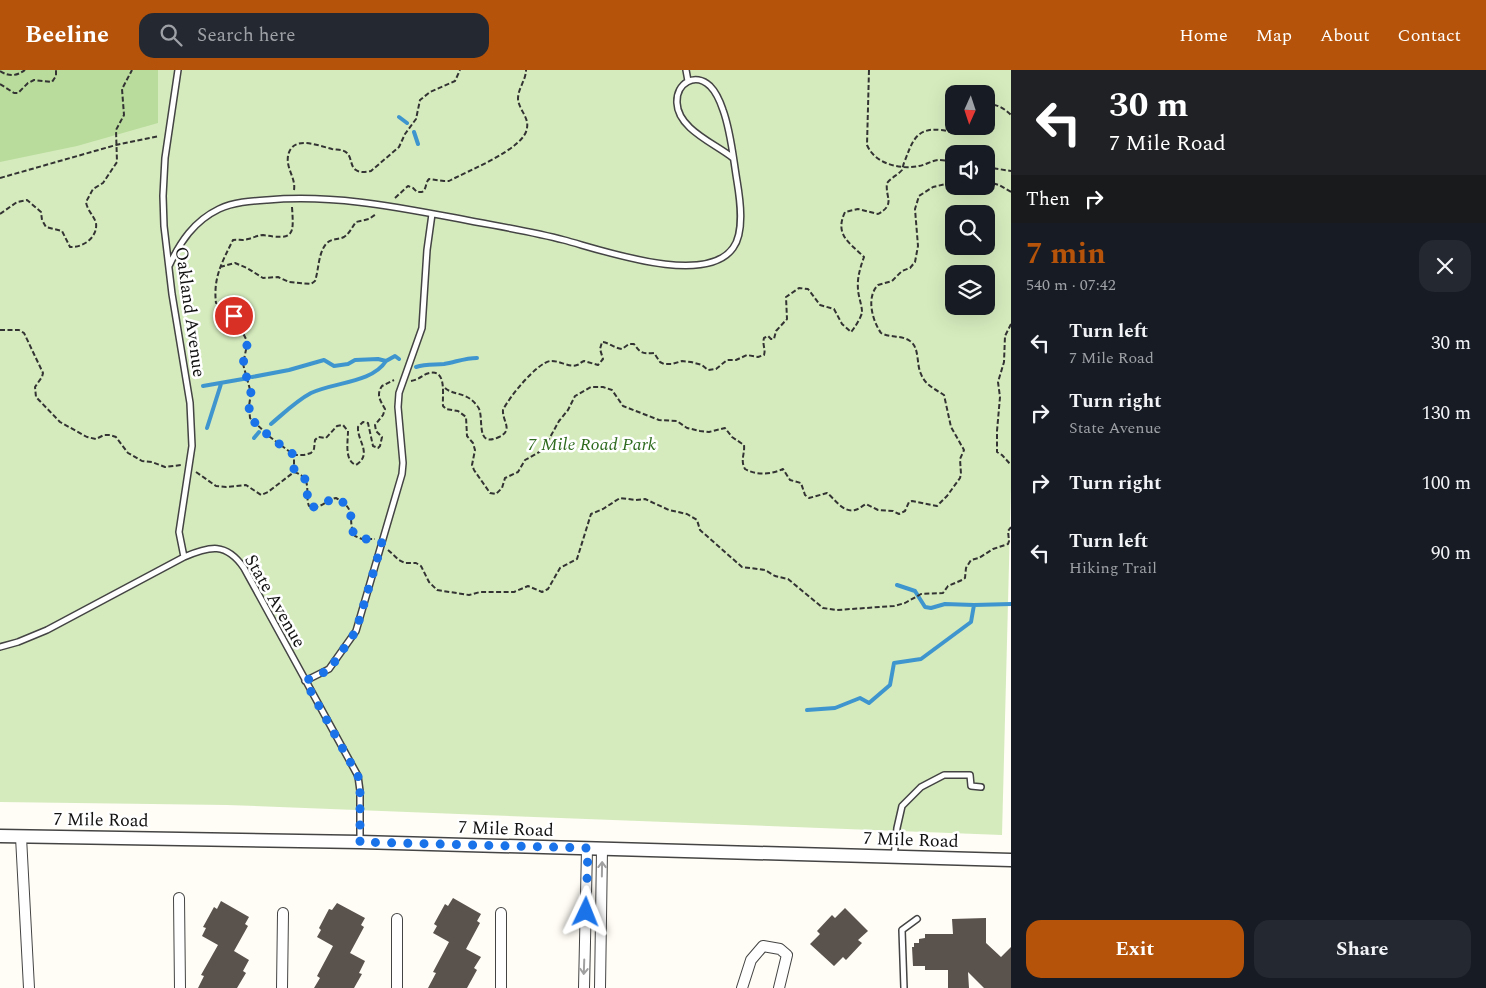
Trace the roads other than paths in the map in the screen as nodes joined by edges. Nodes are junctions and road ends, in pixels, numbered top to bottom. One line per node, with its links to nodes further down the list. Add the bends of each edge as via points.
1 (178, 70): 6 (lane, Oakland Avenue, via 163,196)
2 (686, 70): 3 (lane)
3 (688, 81): 4 (lane, via 708,84 719,97 728,122); 4 (lane, via 678,94 680,116 694,132)
4 (733, 158): 5 (lane, via 741,216 739,231 734,247 710,263 668,265 545,235)
5 (432, 214): 6 (lane, via 349,200 292,198 242,202 220,209 196,225 178,245); 9 (lane, via 426,250 422,328 403,379 398,407 402,474 356,631 329,670)
6 (169, 266): 7 (lane, Oakland Avenue, via 190,404 192,446 179,532)
7 (184, 557): 8 (lane, State Avenue, via 47,630); 9 (lane, State Avenue, via 211,548 226,552 240,562)
8 (0, 647)
9 (305, 681): 13 (lane, State Avenue, via 358,776)
10 (981, 787): 16 (lane, via 971,786 970,774 944,775 921,787 902,806)
11 (0, 836): 12 (street, 7 Mile Road)
12 (21, 837): 13 (street, 7 Mile Road); 23 (street)
13 (360, 842): 14 (street, 7 Mile Road)
14 (588, 848): 15 (street, 7 Mile Road); 28 (street, one-way to 28)
15 (602, 849): 16 (street, 7 Mile Road); 29 (street, one-way to 15)
16 (894, 857): 17 (street, 7 Mile Road)
17 (1011, 860)
18 (179, 898): 24 (street)
19 (283, 913): 25 (street)
20 (501, 913): 27 (street)
21 (398, 918): 26 (street)
22 (917, 918): 32 (lane, via 902,930)
23 (28, 988)
24 (180, 988)
25 (282, 988)
26 (397, 988)
27 (501, 988)
28 (584, 988)
29 (600, 988)
30 (742, 988): 31 (street, via 751,960 764,946 780,949 787,955)
31 (779, 988)
32 (904, 988)

